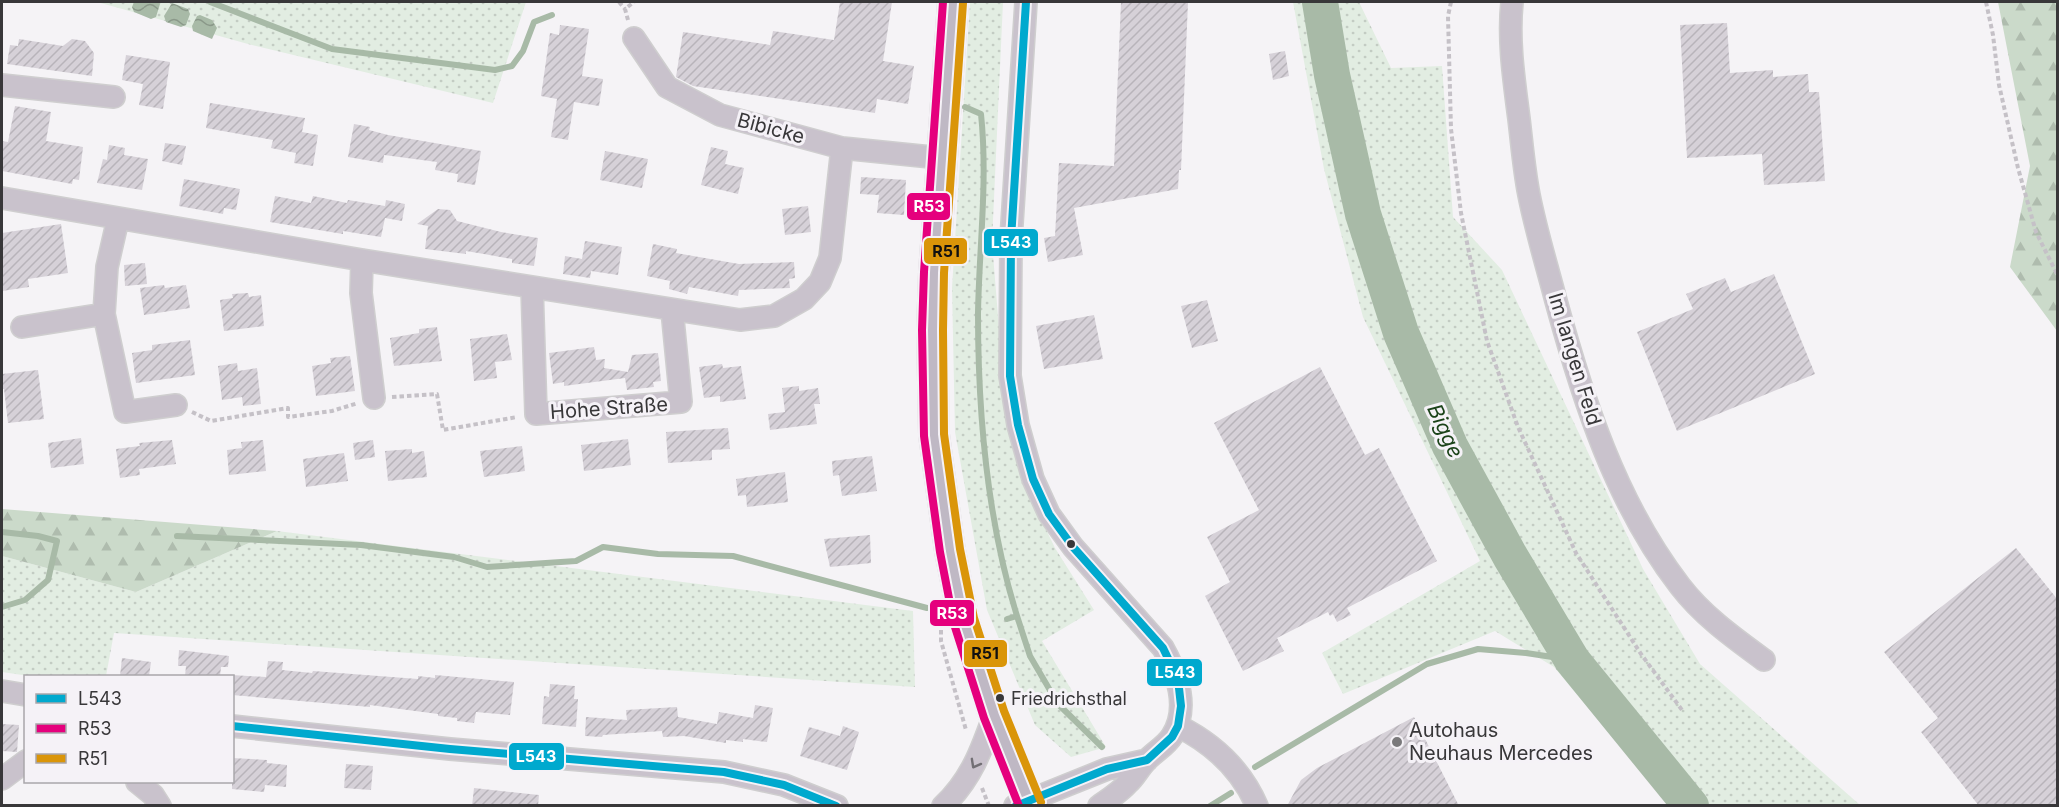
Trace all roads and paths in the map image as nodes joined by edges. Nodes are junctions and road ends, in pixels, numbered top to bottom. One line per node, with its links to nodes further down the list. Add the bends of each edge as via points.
1 (619, 2): 7 (path)
2 (953, 2): 12 (main road)
3 (1026, 2): 30 (street, via 1011,239 1010,376 1018,425 1033,479 1048,514 1150,632 1171,662 1181,692)
4 (1451, 2): 27 (path, via 1451,129 1461,213 1487,341 1518,427 1576,553)
5 (1512, 2): 24 (street, Im langen Feld, via 1511,45 1528,194 1572,359 1593,420 1616,477 1665,566 1701,611)
6 (1986, 2): 16 (path, via 1999,86 2018,168 2036,232)
7 (625, 9)
8 (634, 38): 11 (street, Bibicke, via 666,87 720,115)
9 (2, 85): 10 (street)
10 (114, 97)
11 (842, 148): 12 (street, Bibicke); 18 (street, via 830,258 820,282 804,299 774,316 740,320)
12 (941, 158): 28 (main road, via 932,330 934,435 958,593)
13 (2, 198): 14 (street)
14 (118, 219): 15 (street); 19 (street, via 107,267)
15 (362, 260): 17 (street); 21 (street, via 361,293)
16 (2058, 276)
17 (532, 287): 18 (street); 23 (street, Hohe Straße)
18 (672, 310): 23 (street, Hohe Straße, via 681,402)
19 (104, 315): 20 (street); 22 (street, via 125,412)
20 (22, 327)
21 (374, 398): 22 (path, via 299,416 288,417 288,408 211,421); 23 (path, via 437,394 443,430)
22 (176, 405)
23 (536, 414)
24 (1764, 660)
25 (2, 691): 26 (street)
26 (24, 695)
27 (1682, 710)
28 (994, 715): 36 (main road); 39 (street, one-way to 39, via 980,755 964,784)
29 (234, 726): 38 (street, via 724,772 784,785)
30 (1178, 726): 31 (street); 40 (street, via 1220,753 1242,777)
31 (1147, 760): 35 (street); 36 (street, via 1107,769)
32 (24, 762): 33 (street)
33 (2, 779)
34 (138, 783): 37 (street)
35 (1108, 802)
36 (1025, 804)
37 (160, 806)
38 (837, 806)
39 (944, 806)
40 (1257, 806)

